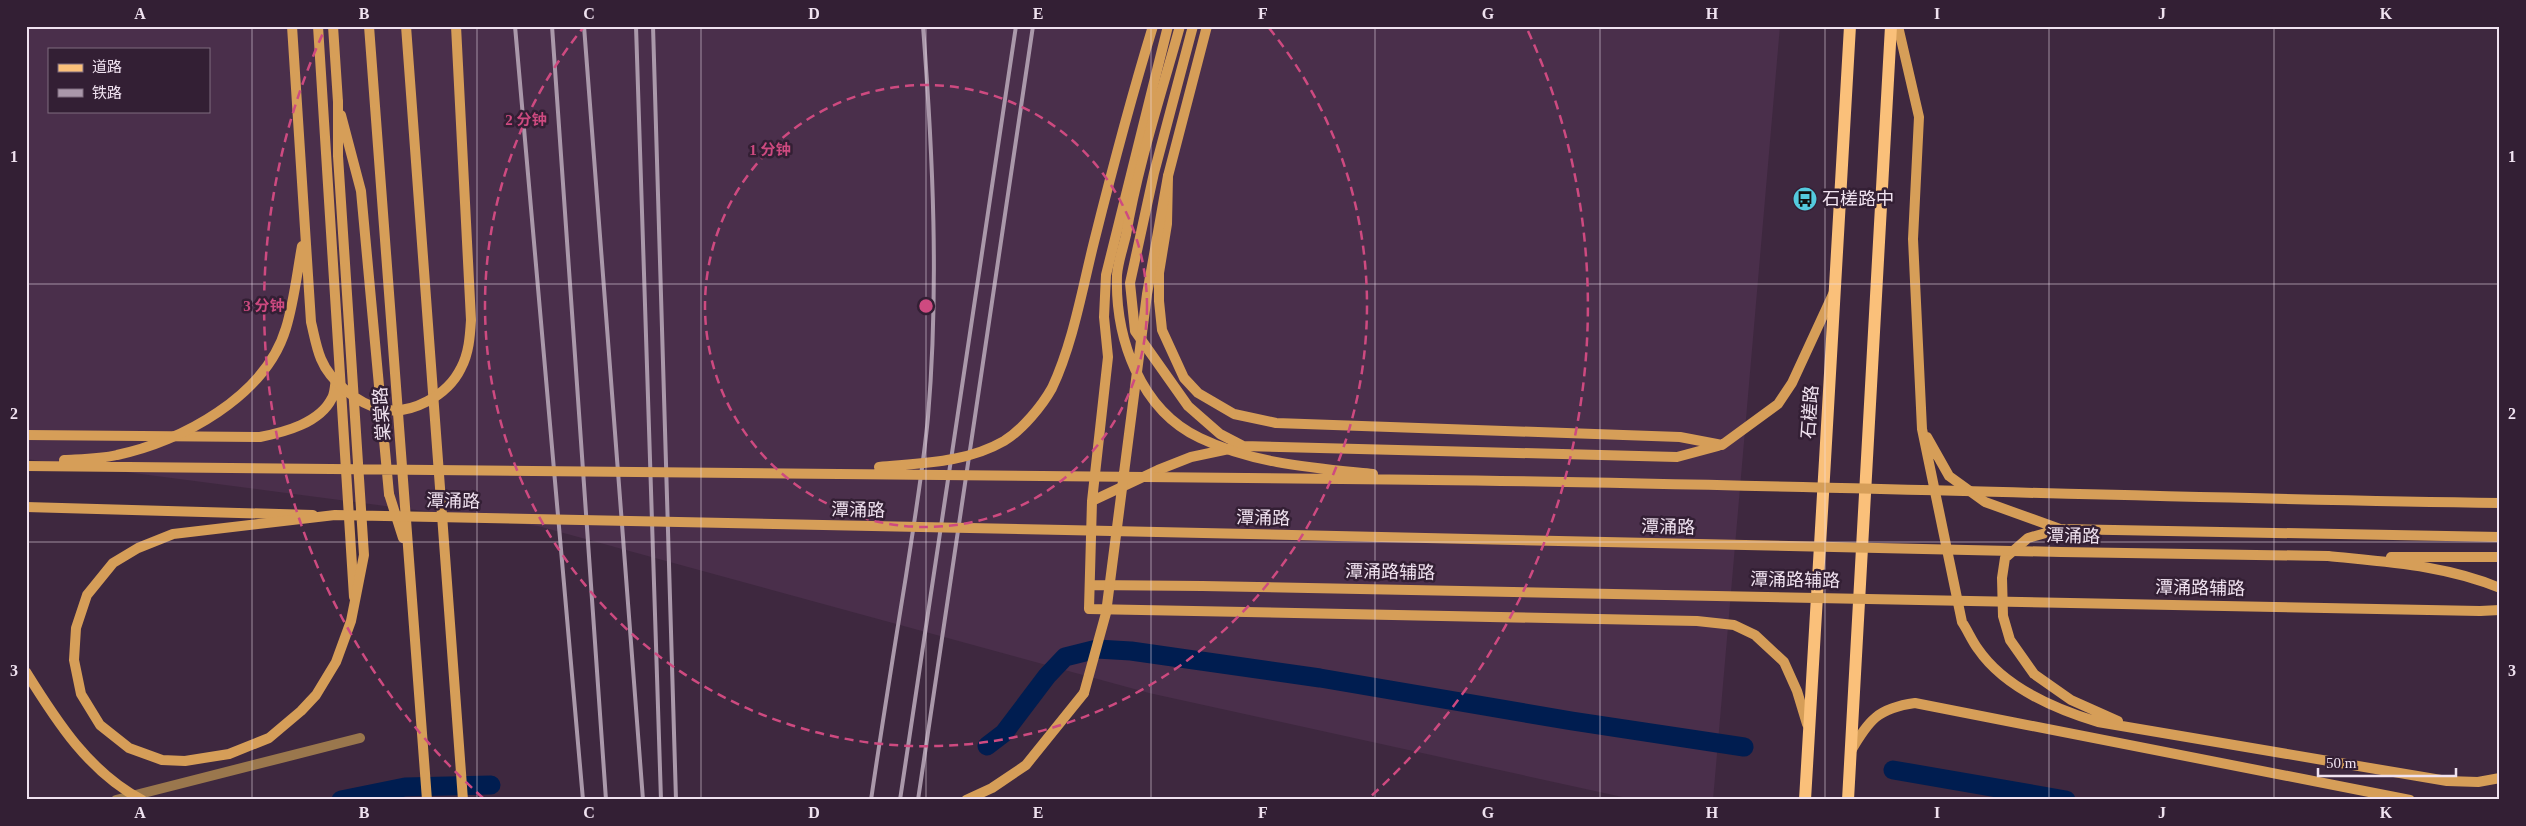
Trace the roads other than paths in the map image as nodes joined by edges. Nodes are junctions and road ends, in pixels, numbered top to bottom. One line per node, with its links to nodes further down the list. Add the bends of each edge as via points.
1 (292, 26): 17 (main road, bridge)
2 (318, 26): 19 (main road)
3 (333, 26): 15 (main road)
4 (368, 26): 35 (main road, 棠棠路)
5 (456, 26): 17 (main road, bridge, via 471,320 468,348 461,369 448,386 424,404 381,410 339,385 321,360 311,322)
6 (1152, 26): 25 (main road, bridge, via 1124,119 1067,345 1050,390 1031,416 1006,440 982,452 937,461)
7 (1168, 26): 27 (main road, via 1106,275 1104,317 1108,357)
8 (1180, 26): 26 (main road, bridge, via 1130,211 1117,274 1118,309 1125,348 1144,388 1170,417 1198,438 1237,454 1287,465)
9 (1192, 26): 23 (main road, via 1130,283 1135,331 1188,406 1220,434)
10 (1207, 26): 16 (main road)
11 (1850, 26): 18 (main road, 石槎路)
12 (1891, 26): 44 (main road)
13 (1898, 26): 20 (main road, via 1919,117 1913,239)
14 (407, 27): 49 (main road)
15 (338, 102): 35 (main road, bridge, via 361,191 389,494); 38 (main road, bridge, via 338,156 364,555)
16 (1168, 176): 22 (main road, bridge, via 1167,224 1159,273 1162,330 1184,378 1198,393 1234,414 1276,423 1680,437); 50 (main road, bridge, via 1147,294 1106,613 1084,693 1026,765 992,788)
17 (305, 230): 24 (main road, bridge, via 286,330 270,361 249,390 218,413 151,445 116,456)
18 (1837, 284): 22 (main road, via 1792,383 1778,404); 42 (main road, 石槎路)
19 (337, 335): 21 (main road, via 337,374 332,398 320,412 286,432 260,437); 38 (main road)
20 (1922, 429): 31 (main road, via 1950,476 1985,502); 41 (main road, via 1962,622 1978,650 2012,684 2074,715)
21 (26, 435)
22 (1722, 445): 23 (main road, via 1677,457)
23 (1243, 446): 27 (main road, via 1183,460)
24 (26, 465): 25 (main road, 潭涌路, bridge)
25 (831, 472): 26 (main road, 潭涌路, bridge)
26 (1434, 480): 28 (main road, 潭涌路, bridge)
27 (1092, 501): 36 (main road)
28 (2500, 503)
29 (26, 507): 30 (main road, 潭涌路, bridge)
30 (335, 515): 33 (main road, 潭涌路, bridge); 38 (main road, bridge, via 173,534 138,548 113,563 87,595 76,628 74,660 81,694 100,725 130,748 162,760 185,761 229,754 269,738 316,694 336,662)
31 (2060, 529): 32 (main road); 41 (main road, via 2028,538 2005,558 2003,616 2010,640 2034,674 2071,700)
32 (2500, 537)
33 (2328, 556): 34 (main road, 潭涌路); 37 (main road, via 2414,565 2450,572)
34 (2500, 557)
35 (409, 558): 48 (main road, 棠棠路)
36 (1090, 585): 39 (main road, 潭涌路辅路, bridge); 42 (main road, via 1089,609 1698,621 1734,625 1755,635 1784,662)
37 (2500, 588)
38 (355, 603)
39 (2500, 610)
40 (26, 672): 47 (main road, bridge, via 67,736 94,765)
41 (2133, 727): 45 (main road, via 2447,780 2478,782)
42 (1809, 730): 51 (main road, 石槎路)
43 (360, 738): 46 (street)
44 (1851, 752): 52 (main road); 53 (main road, via 1866,724 1892,706 1915,703)
45 (2500, 778)
46 (116, 800)
47 (142, 800)
48 (427, 800)
49 (464, 800)
50 (966, 800)
51 (1805, 800)
52 (1848, 800)
53 (2410, 800)

